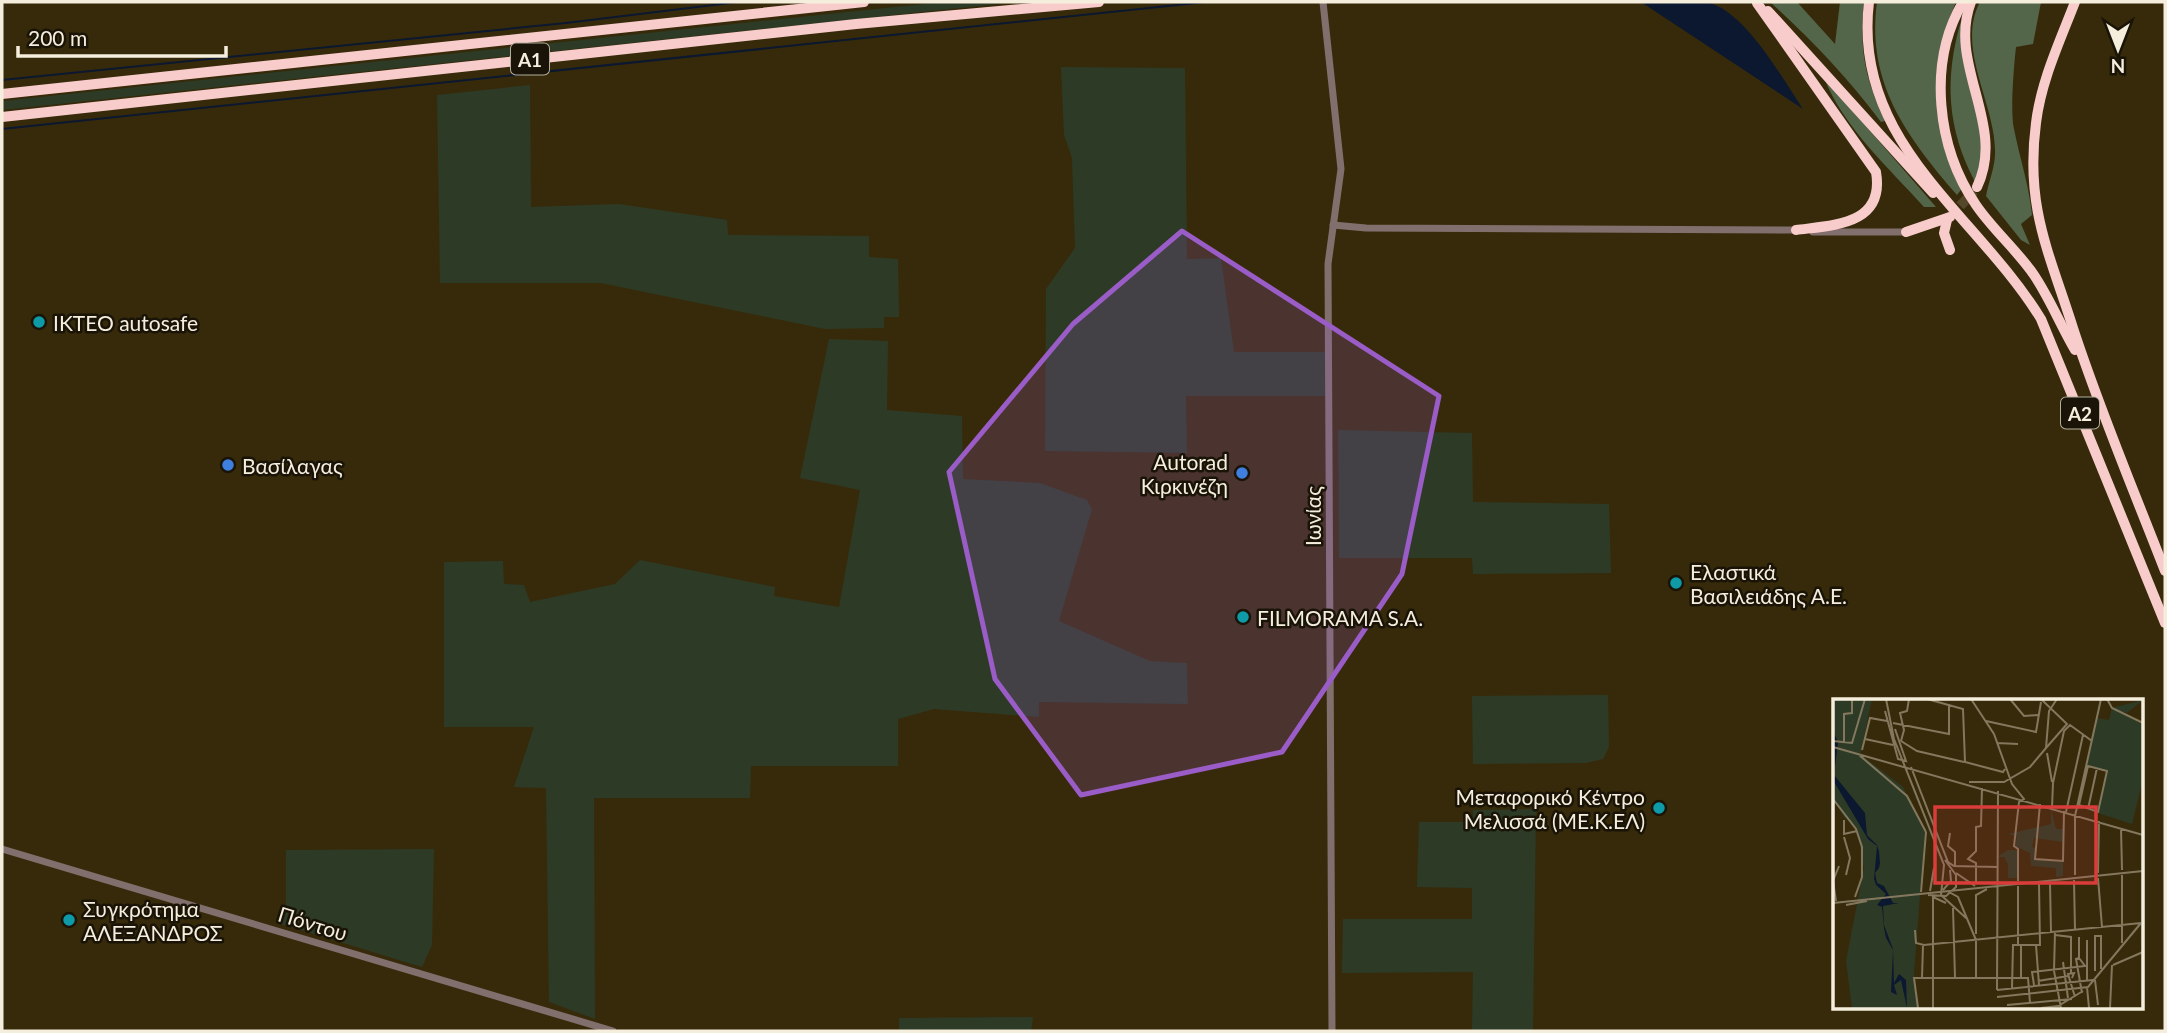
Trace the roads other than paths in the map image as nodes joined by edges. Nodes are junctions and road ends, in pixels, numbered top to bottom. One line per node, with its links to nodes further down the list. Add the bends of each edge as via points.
1 (864, 2): 9 (highway, Α1)
2 (1099, 2): 10 (highway, Α1, via 843,25)
3 (1323, 2): 13 (street, Ιωνίας, via 1341,169)
4 (1756, 2): 12 (highway, via 1789,30 1900,159); 14 (highway, via 1876,172 1877,196 1863,215)
5 (1869, 2): 12 (highway, Α2, via 1868,52 1886,117)
6 (1963, 2): 17 (highway, Α2, via 1945,52 1941,113 1947,144 1975,204 2032,273)
7 (1971, 2): 11 (highway, via 1965,51 1982,112 1987,153)
8 (2075, 2): 17 (highway, via 2039,103 2034,178 2045,251)
9 (2, 94)
10 (2, 117)
11 (1977, 187)
12 (1964, 221): 19 (highway, Α2, via 2018,282 2041,319)
13 (1333, 225): 14 (street); 22 (street, Ιωνίας, via 1328,264)
14 (1796, 230): 15 (street)
15 (1906, 232): 16 (highway, via 1948,219 1944,233)
16 (1950, 250)
17 (2084, 365): 18 (highway, Α2)
18 (2165, 571)
19 (2165, 623)
20 (2, 849): 21 (street, Πόντου)
21 (613, 1031)
22 (1332, 1031)

